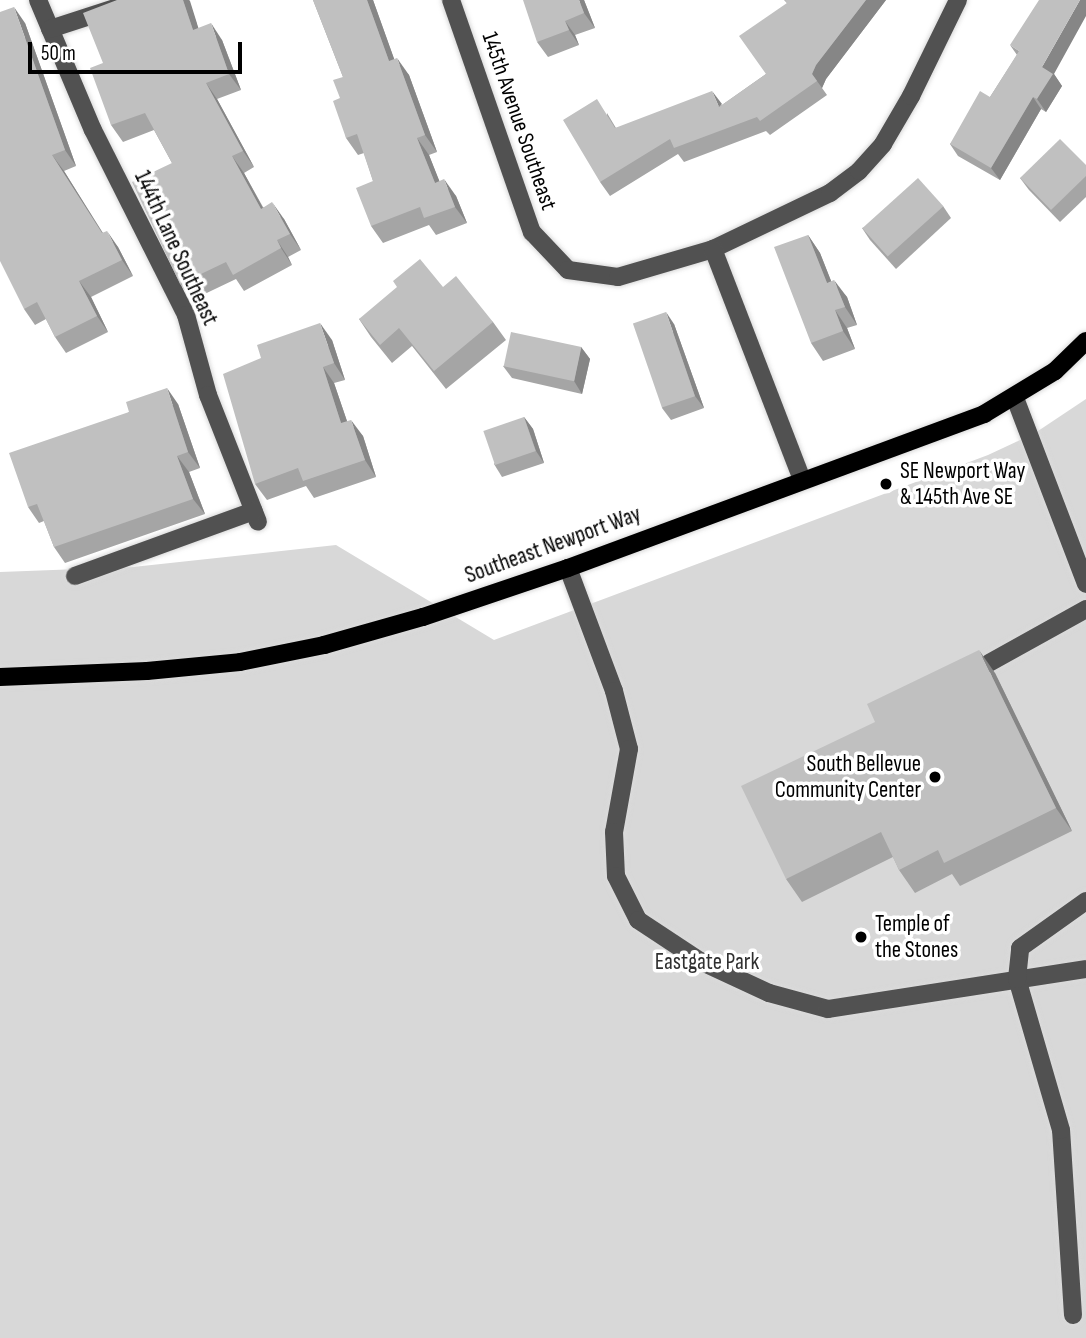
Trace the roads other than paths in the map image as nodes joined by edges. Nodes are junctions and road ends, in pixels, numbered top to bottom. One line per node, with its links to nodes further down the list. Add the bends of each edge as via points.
1 (38, 0): 5 (street, 144th Lane Southeast)
2 (139, 0): 5 (street)
3 (451, 0): 6 (street, 145th Avenue Southeast, via 522,206 532,232 548,253 568,270 618,277)
4 (958, 0): 6 (street, via 911,96 883,144 859,171 830,193)
5 (50, 29): 11 (street, 144th Lane Southeast, via 93,130 186,315 208,395 256,516)
6 (713, 249): 9 (street)
7 (1086, 341): 8 (main road, Southeast Newport Way, via 1055,371)
8 (1015, 398): 9 (main road, Southeast Newport Way); 12 (street)
9 (802, 480): 10 (main road, Southeast Newport Way)
10 (568, 568): 15 (main road, Southeast Newport Way, via 423,617 324,645 240,662); 18 (street, via 614,691 629,748 614,832 616,876 638,920 712,966 769,993 828,1009)
11 (75, 576)
12 (1086, 584)
13 (1086, 609): 14 (street)
14 (989, 663)
15 (0, 677)
16 (1086, 901): 18 (street, via 1020,948)
17 (1086, 968): 18 (street)
18 (1017, 979): 19 (street, via 1061,1130)
19 (1073, 1315)

